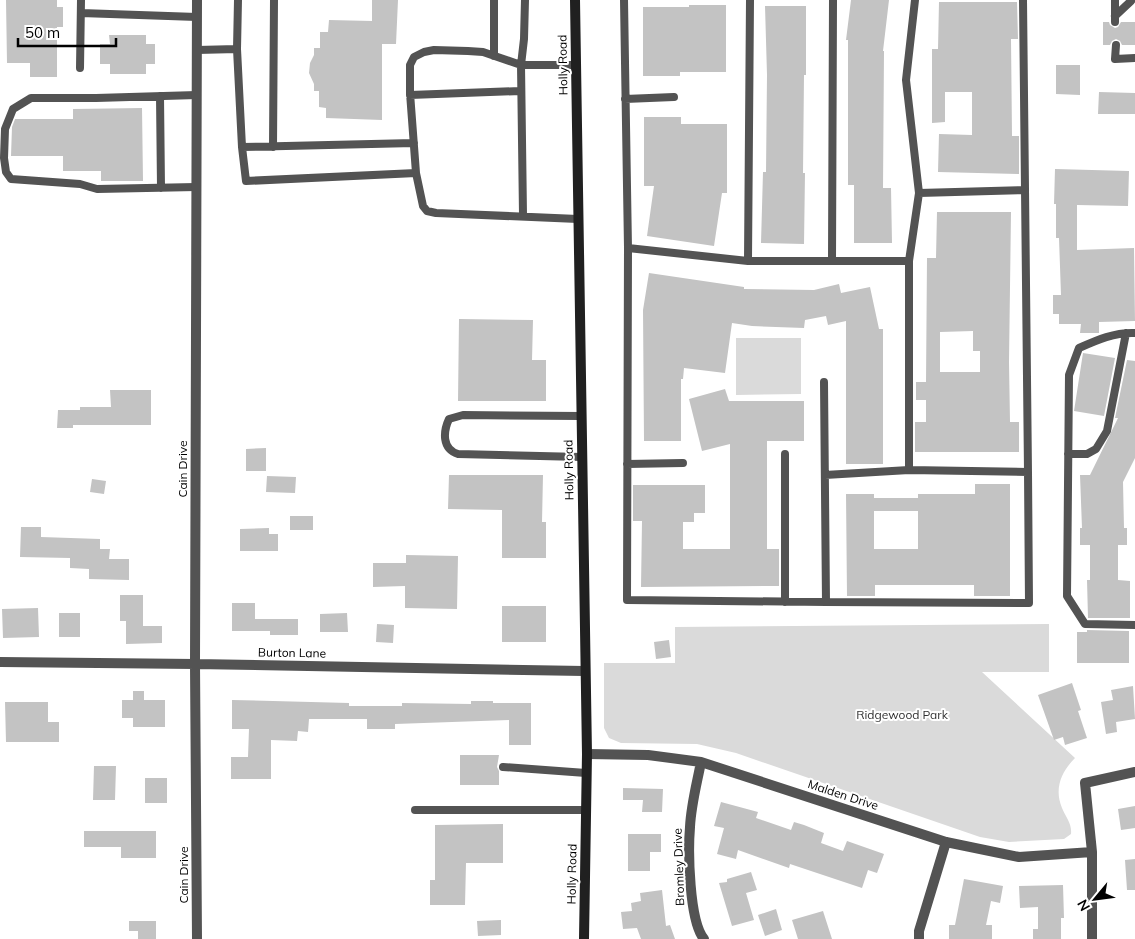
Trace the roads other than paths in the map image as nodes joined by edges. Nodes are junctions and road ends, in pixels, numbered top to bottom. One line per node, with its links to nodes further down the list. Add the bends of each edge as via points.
1 (81, 0): 15 (lane)
2 (197, 0): 16 (street, Cain Drive)
3 (238, 0): 18 (lane)
4 (274, 0): 32 (lane)
5 (494, 0): 20 (lane)
6 (525, 0): 22 (lane)
7 (575, 0): 23 (main road, Holly Road)
8 (624, 0): 30 (lane)
9 (750, 0): 42 (lane)
10 (833, 0): 43 (lane)
11 (915, 0): 38 (lane, via 906,80)
12 (1024, 0): 37 (lane)
13 (1115, 0): 14 (lane, via 1115,19)
14 (1131, 0)
15 (81, 13): 16 (lane); 24 (lane)
16 (197, 17): 19 (street, Cain Drive)
17 (1116, 45): 21 (lane, via 1115,58)
18 (237, 49): 19 (lane); 33 (lane)
19 (197, 50): 26 (street, Cain Drive)
20 (494, 56): 22 (lane); 27 (lane, via 458,47 424,52 414,57 410,65)
21 (1135, 58)
22 (521, 65): 23 (lane); 25 (lane)
23 (576, 65): 40 (main road, Holly Road)
24 (80, 68)
25 (520, 91): 27 (lane); 39 (lane)
26 (197, 95): 28 (lane); 35 (street, Cain Drive)
27 (410, 95): 31 (lane)
28 (160, 96): 36 (lane); 36 (lane, via 31,98 13,109 5,129 4,158 6,172 11,178 80,184 97,189)
29 (674, 97): 30 (lane)
30 (625, 99): 41 (lane)
31 (414, 143): 32 (lane); 34 (lane)
32 (273, 146): 33 (lane)
33 (242, 147): 34 (lane, via 246,181)
34 (416, 173): 39 (lane, via 422,206 426,211)
35 (196, 187): 36 (lane); 61 (street, Cain Drive)
36 (161, 188)
37 (1025, 190): 38 (lane); 55 (lane)
38 (919, 193): 44 (lane)
39 (523, 215): 40 (lane)
40 (578, 219): 48 (main road, Holly Road)
41 (628, 248): 42 (lane); 53 (lane)
42 (748, 261): 43 (lane)
43 (832, 261): 44 (lane)
44 (909, 261): 54 (lane)
45 (1126, 333): 46 (lane); 50 (lane, via 1107,431 1096,449 1087,454); 50 (lane, via 1104,337 1079,348 1069,376)
46 (1135, 333)
47 (824, 382): 56 (lane)
48 (581, 416): 51 (main road, Holly Road); 51 (lane, via 463,415 449,419 444,434 445,443 458,454)
49 (785, 454): 57 (lane)
50 (1068, 454): 59 (lane, via 1067,596 1085,624)
51 (582, 457): 62 (main road, Holly Road)
52 (684, 463): 53 (lane)
53 (627, 464): 57 (lane, via 627,600)
54 (909, 470): 55 (lane); 56 (lane)
55 (1028, 472): 58 (lane, via 1029,603)
56 (825, 475): 58 (lane)
57 (785, 602): 58 (lane)
58 (826, 602)
59 (1135, 625)
60 (0, 662): 61 (street, Burton Lane)
61 (195, 664): 62 (street, Burton Lane); 72 (street, Cain Drive)
62 (584, 671): 63 (main road, Holly Road)
63 (587, 754): 64 (street, Malden Drive); 67 (main road, Holly Road)
64 (701, 762): 70 (street, Malden Drive); 74 (street, Bromley Drive, via 690,826 692,905)
65 (503, 767): 67 (lane)
66 (1135, 772): 71 (street, via 1085,783)
67 (586, 773): 69 (main road, Holly Road)
68 (415, 810): 69 (lane)
69 (586, 810): 73 (main road, Holly Road)
70 (946, 842): 71 (street, Malden Drive, via 1019,857); 75 (street)
71 (1092, 852): 76 (street)
72 (197, 939)
73 (584, 939)
74 (704, 939)
75 (919, 939)
76 (1092, 939)

